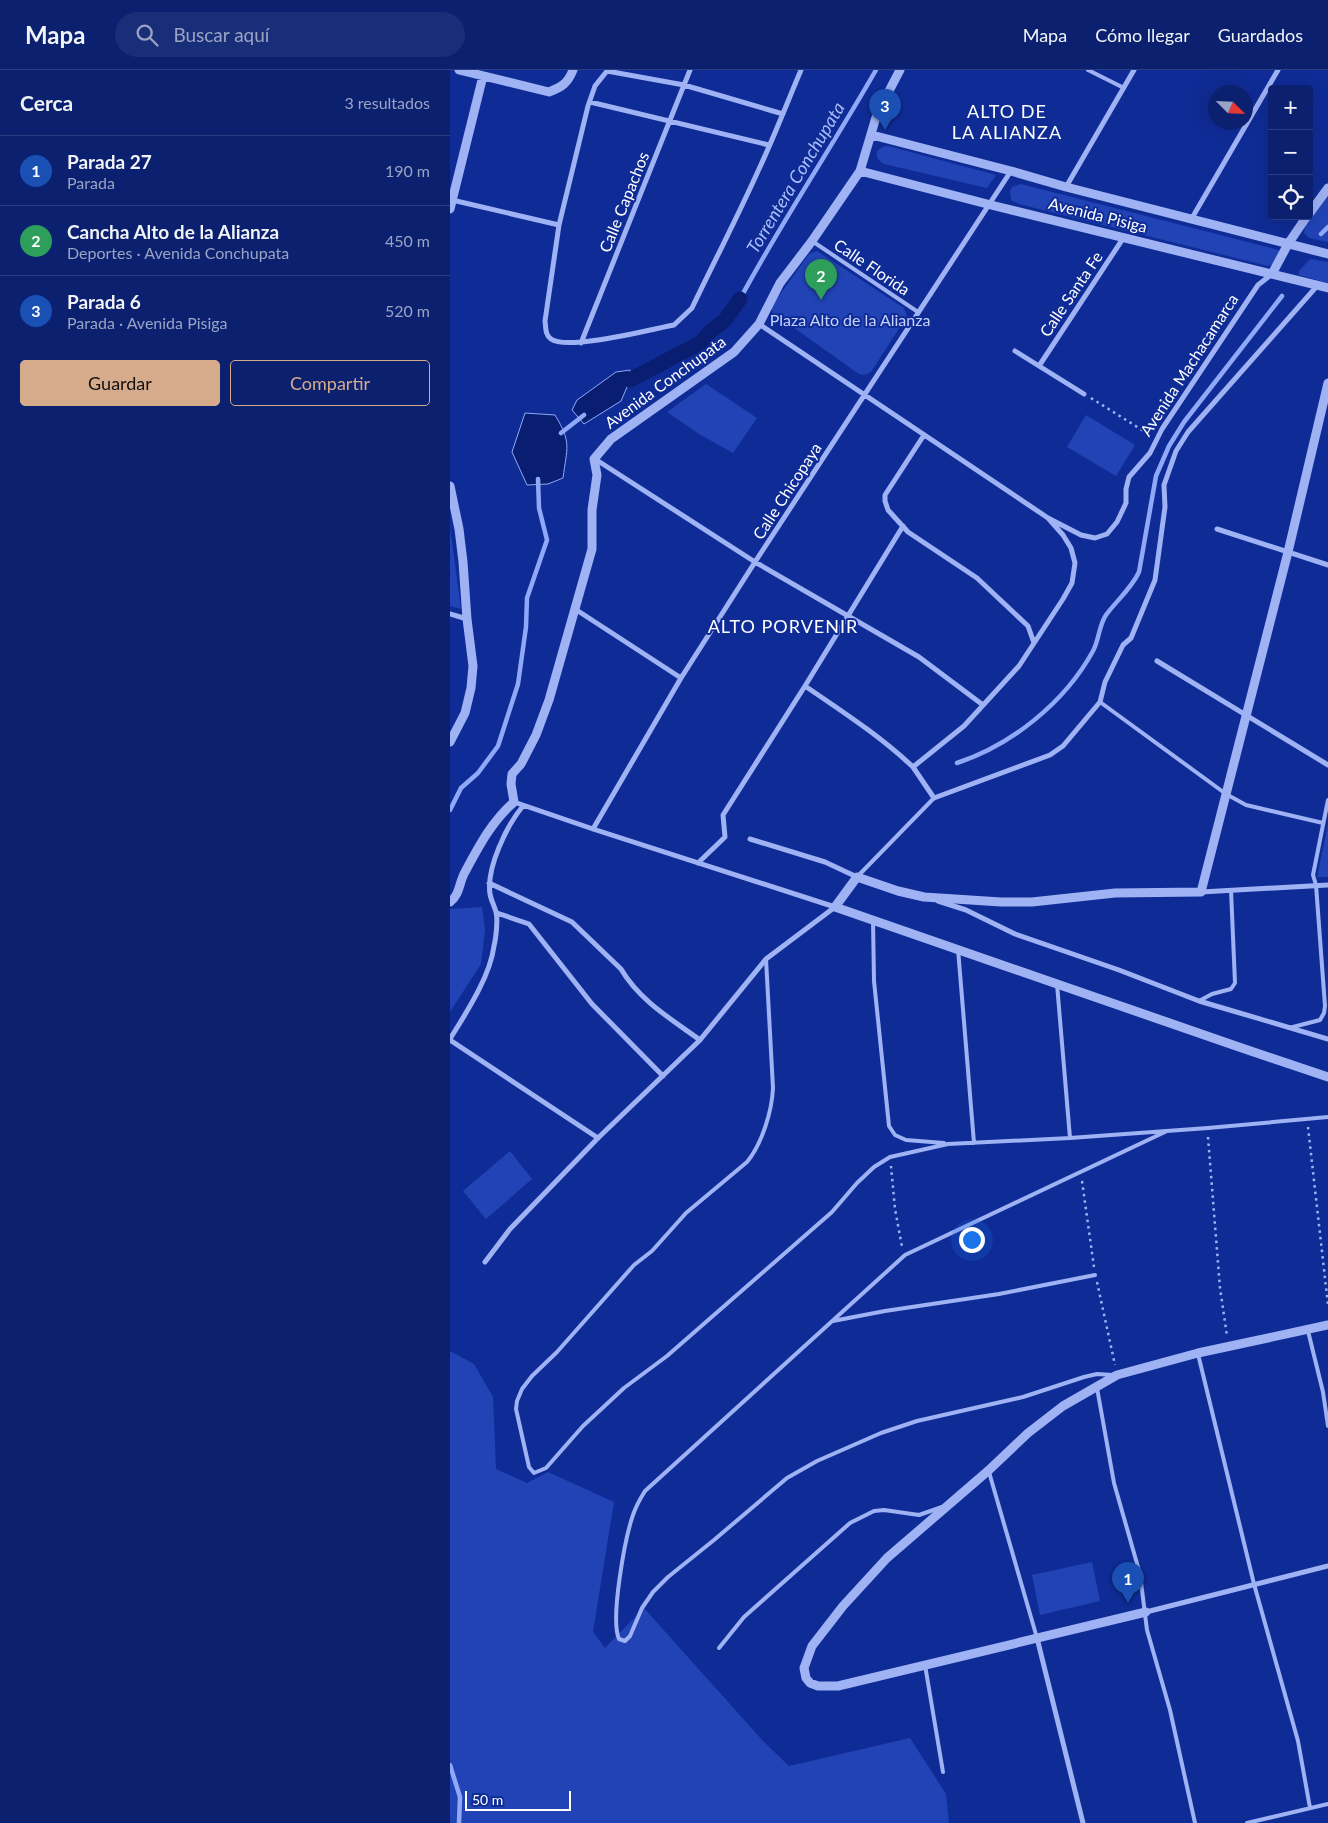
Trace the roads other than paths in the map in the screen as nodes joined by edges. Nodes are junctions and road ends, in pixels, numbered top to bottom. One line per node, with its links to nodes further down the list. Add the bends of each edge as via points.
1 (458, 70): 10 (street)
2 (573, 70): 10 (street, via 569,81 549,92)
3 (690, 70): 11 (street, Calle Capachos)
4 (801, 70): 14 (street)
5 (900, 70): 16 (street, Avenida Conchupata, via 877,114)
6 (1088, 70): 12 (lane)
7 (1134, 70): 12 (street)
8 (1278, 70): 26 (street)
9 (607, 71): 11 (street); 13 (street, via 595,86)
10 (483, 76): 22 (street)
11 (684, 85): 14 (street); 15 (street, Calle Capachos)
12 (1124, 88): 20 (street)
13 (590, 102): 15 (street); 28 (street)
14 (783, 114): 17 (street)
15 (670, 121): 17 (street); 38 (street, Calle Capachos)
16 (872, 136): 18 (street, Avenida Conchupata); 19 (street, Avenida Pisiga)
17 (770, 145): 38 (street, via 692,308 674,325)
18 (860, 171): 23 (street, Avenida Pisiga); 30 (street, Avenida Conchupata)
19 (1011, 171): 20 (street, Avenida Pisiga); 23 (street, Calle Chicopaya)
20 (1066, 187): 26 (street, Avenida Pisiga)
21 (1328, 188): 24 (street, Avenida Machacamarca)
22 (452, 200): 25 (street); 28 (street)
23 (991, 205): 29 (street, Avenida Pisiga); 36 (street, Calle Chicopaya)
24 (1313, 208)
25 (450, 210)
26 (1192, 218): 31 (street, Avenida Pisiga)
27 (1305, 220): 31 (street, Avenida Machacamarca)
28 (559, 224): 38 (street, via 546,333 559,342)
29 (1125, 237): 33 (street, Avenida Pisiga); 40 (street, Calle Santa Fe)
30 (812, 242): 36 (lane, Calle Florida); 37 (street, Avenida Conchupata, via 780,283)
31 (1288, 244): 32 (street, Avenida Pisiga); 33 (street, Avenida Machacamarca)
32 (1328, 254)
33 (1272, 274): 34 (street, Avenida Pisiga); 47 (street, Avenida Machacamarca, via 1258,285 1162,429 1150,453 1129,477 1126,503 1107,534 1095,538 1081,535)
34 (1318, 285): 35 (street, Avenida Pisiga); 61 (street, via 1188,432 1176,451 1164,485 1165,507 1155,580 1132,638 1123,645 1105,682)
35 (1328, 288)
36 (918, 312): 42 (street, Calle Chicopaya)
37 (759, 324): 42 (street); 45 (street, Avenida Conchupata, via 734,352 611,439)
38 (581, 343)
39 (1015, 351): 40 (street)
40 (1039, 366): 43 (street)
41 (1328, 383): 50 (street)
42 (866, 394): 44 (street); 51 (street, Calle Chicopaya)
43 (1084, 394)
44 (924, 435): 47 (street); 48 (street, via 885,495 888,510)
45 (594, 459): 51 (street); 53 (street, via 597,475 592,510 592,549)
46 (450, 486): 56 (street, via 459,529)
47 (1048, 518): 57 (street, via 1071,548 1074,563 1072,583)
48 (903, 526): 55 (street); 57 (street, via 977,578 1028,626)
49 (1217, 529): 50 (street)
50 (1288, 552): 52 (street); 63 (street)
51 (755, 562): 55 (street); 59 (street, Calle Chicopaya)
52 (1328, 565)
53 (575, 610): 59 (street); 70 (street, via 549,700 521,764 512,774 511,784)
54 (450, 614): 56 (street)
55 (848, 616): 60 (street); 62 (street, via 919,657)
56 (467, 619): 64 (street, via 473,666 471,688 465,713)
57 (1034, 643): 62 (street, via 1019,666)
58 (1157, 661): 63 (street)
59 (681, 678): 72 (street, Calle Chicopaya)
60 (805, 686): 66 (street, via 892,746); 74 (street, via 723,815 725,837)
61 (1100, 702): 67 (lane); 68 (street, via 1063,746 1050,755)
62 (982, 705): 66 (street, via 964,726)
63 (1246, 715): 65 (street); 67 (street)
64 (450, 742)
65 (1328, 765)
66 (913, 767): 68 (street)
67 (1226, 794): 71 (lane, via 1246,805); 80 (street)
68 (934, 798): 75 (lane)
69 (1328, 800): 71 (lane)
70 (519, 804): 72 (street); 76 (street, via 493,864); 82 (street, via 503,812 484,837 457,896)
71 (1323, 823): 77 (lane, via 1313,874)
72 (593, 829): 74 (street)
73 (750, 839): 75 (street, via 825,862)
74 (698, 863): 83 (street)
75 (857, 876): 81 (street, via 898,891); 83 (street)
76 (489, 883): 84 (street); 93 (street, via 572,922 621,969 646,1001)
77 (1316, 885): 78 (street); 79 (street); 90 (lane, via 1324,1013 1320,1020)
78 (1328, 885)
79 (1231, 890): 80 (street); 89 (lane, via 1235,983 1231,989)
80 (1201, 892): 81 (street, via 1115,893 1032,902)
81 (924, 896): 89 (street, via 966,910 1015,934)
82 (450, 902)
83 (835, 907): 85 (street); 87 (street)
84 (497, 913): 92 (street, via 494,948 481,987); 94 (street, via 529,924 592,1004)
85 (873, 920): 86 (street); 101 (lane, via 874,981 890,1126 895,1135 906,1140)
86 (958, 950): 88 (street); 100 (lane)
87 (766, 960): 93 (street); 101 (lane, via 773,1088 759,1144 747,1162 686,1213 652,1251 634,1265 522,1389 516,1409 529,1468 534,1473 546,1468 583,1426 624,1388 667,1356 832,1212 874,1168 890,1157)
88 (1056, 984): 95 (street); 99 (lane)
89 (1199, 1001): 90 (street)
90 (1289, 1028): 91 (street)
91 (1328, 1039)
92 (450, 1040): 98 (street)
93 (700, 1040): 94 (street)
94 (663, 1076): 98 (street)
95 (1328, 1077)
96 (1328, 1117): 97 (lane)
97 (1169, 1130): 99 (lane); 104 (lane, via 904,1255)
98 (598, 1138): 102 (street, via 510,1229)
99 (1070, 1138): 100 (lane)
100 (974, 1143): 101 (lane)
101 (948, 1144)
102 (485, 1262)
103 (1095, 1275): 104 (lane)
104 (834, 1321): 108 (lane, via 645,1491 637,1502 626,1538 620,1579 616,1633 619,1640 625,1641 630,1636 642,1608 668,1576 787,1478 817,1460 917,1421 1023,1397 1097,1374)
105 (1328, 1325): 106 (street)
106 (1308, 1331): 107 (street); 110 (lane)
107 (1198, 1353): 108 (street); 114 (lane)
108 (1118, 1375): 109 (street)
109 (1096, 1386): 111 (street, via 1028,1433); 115 (lane, via 1114,1483 1140,1574)
110 (1328, 1426)
111 (989, 1470): 112 (street); 116 (lane)
112 (951, 1503): 117 (lane, via 920,1515 874,1511 850,1523 744,1617); 118 (street, via 888,1558 843,1606 812,1646 804,1668 810,1683 827,1687)
113 (1328, 1566): 114 (street)
114 (1254, 1584): 115 (street); 121 (lane, via 1298,1741)
115 (1146, 1612): 116 (street); 123 (lane, via 1147,1630 1170,1710)
116 (1037, 1638): 118 (street); 122 (street)
117 (719, 1648)
118 (925, 1665): 119 (lane)
119 (943, 1772)
120 (1328, 1804): 121 (lane)
121 (1310, 1808): 124 (lane)
122 (1083, 1823)
123 (1196, 1823)
124 (1247, 1823)

